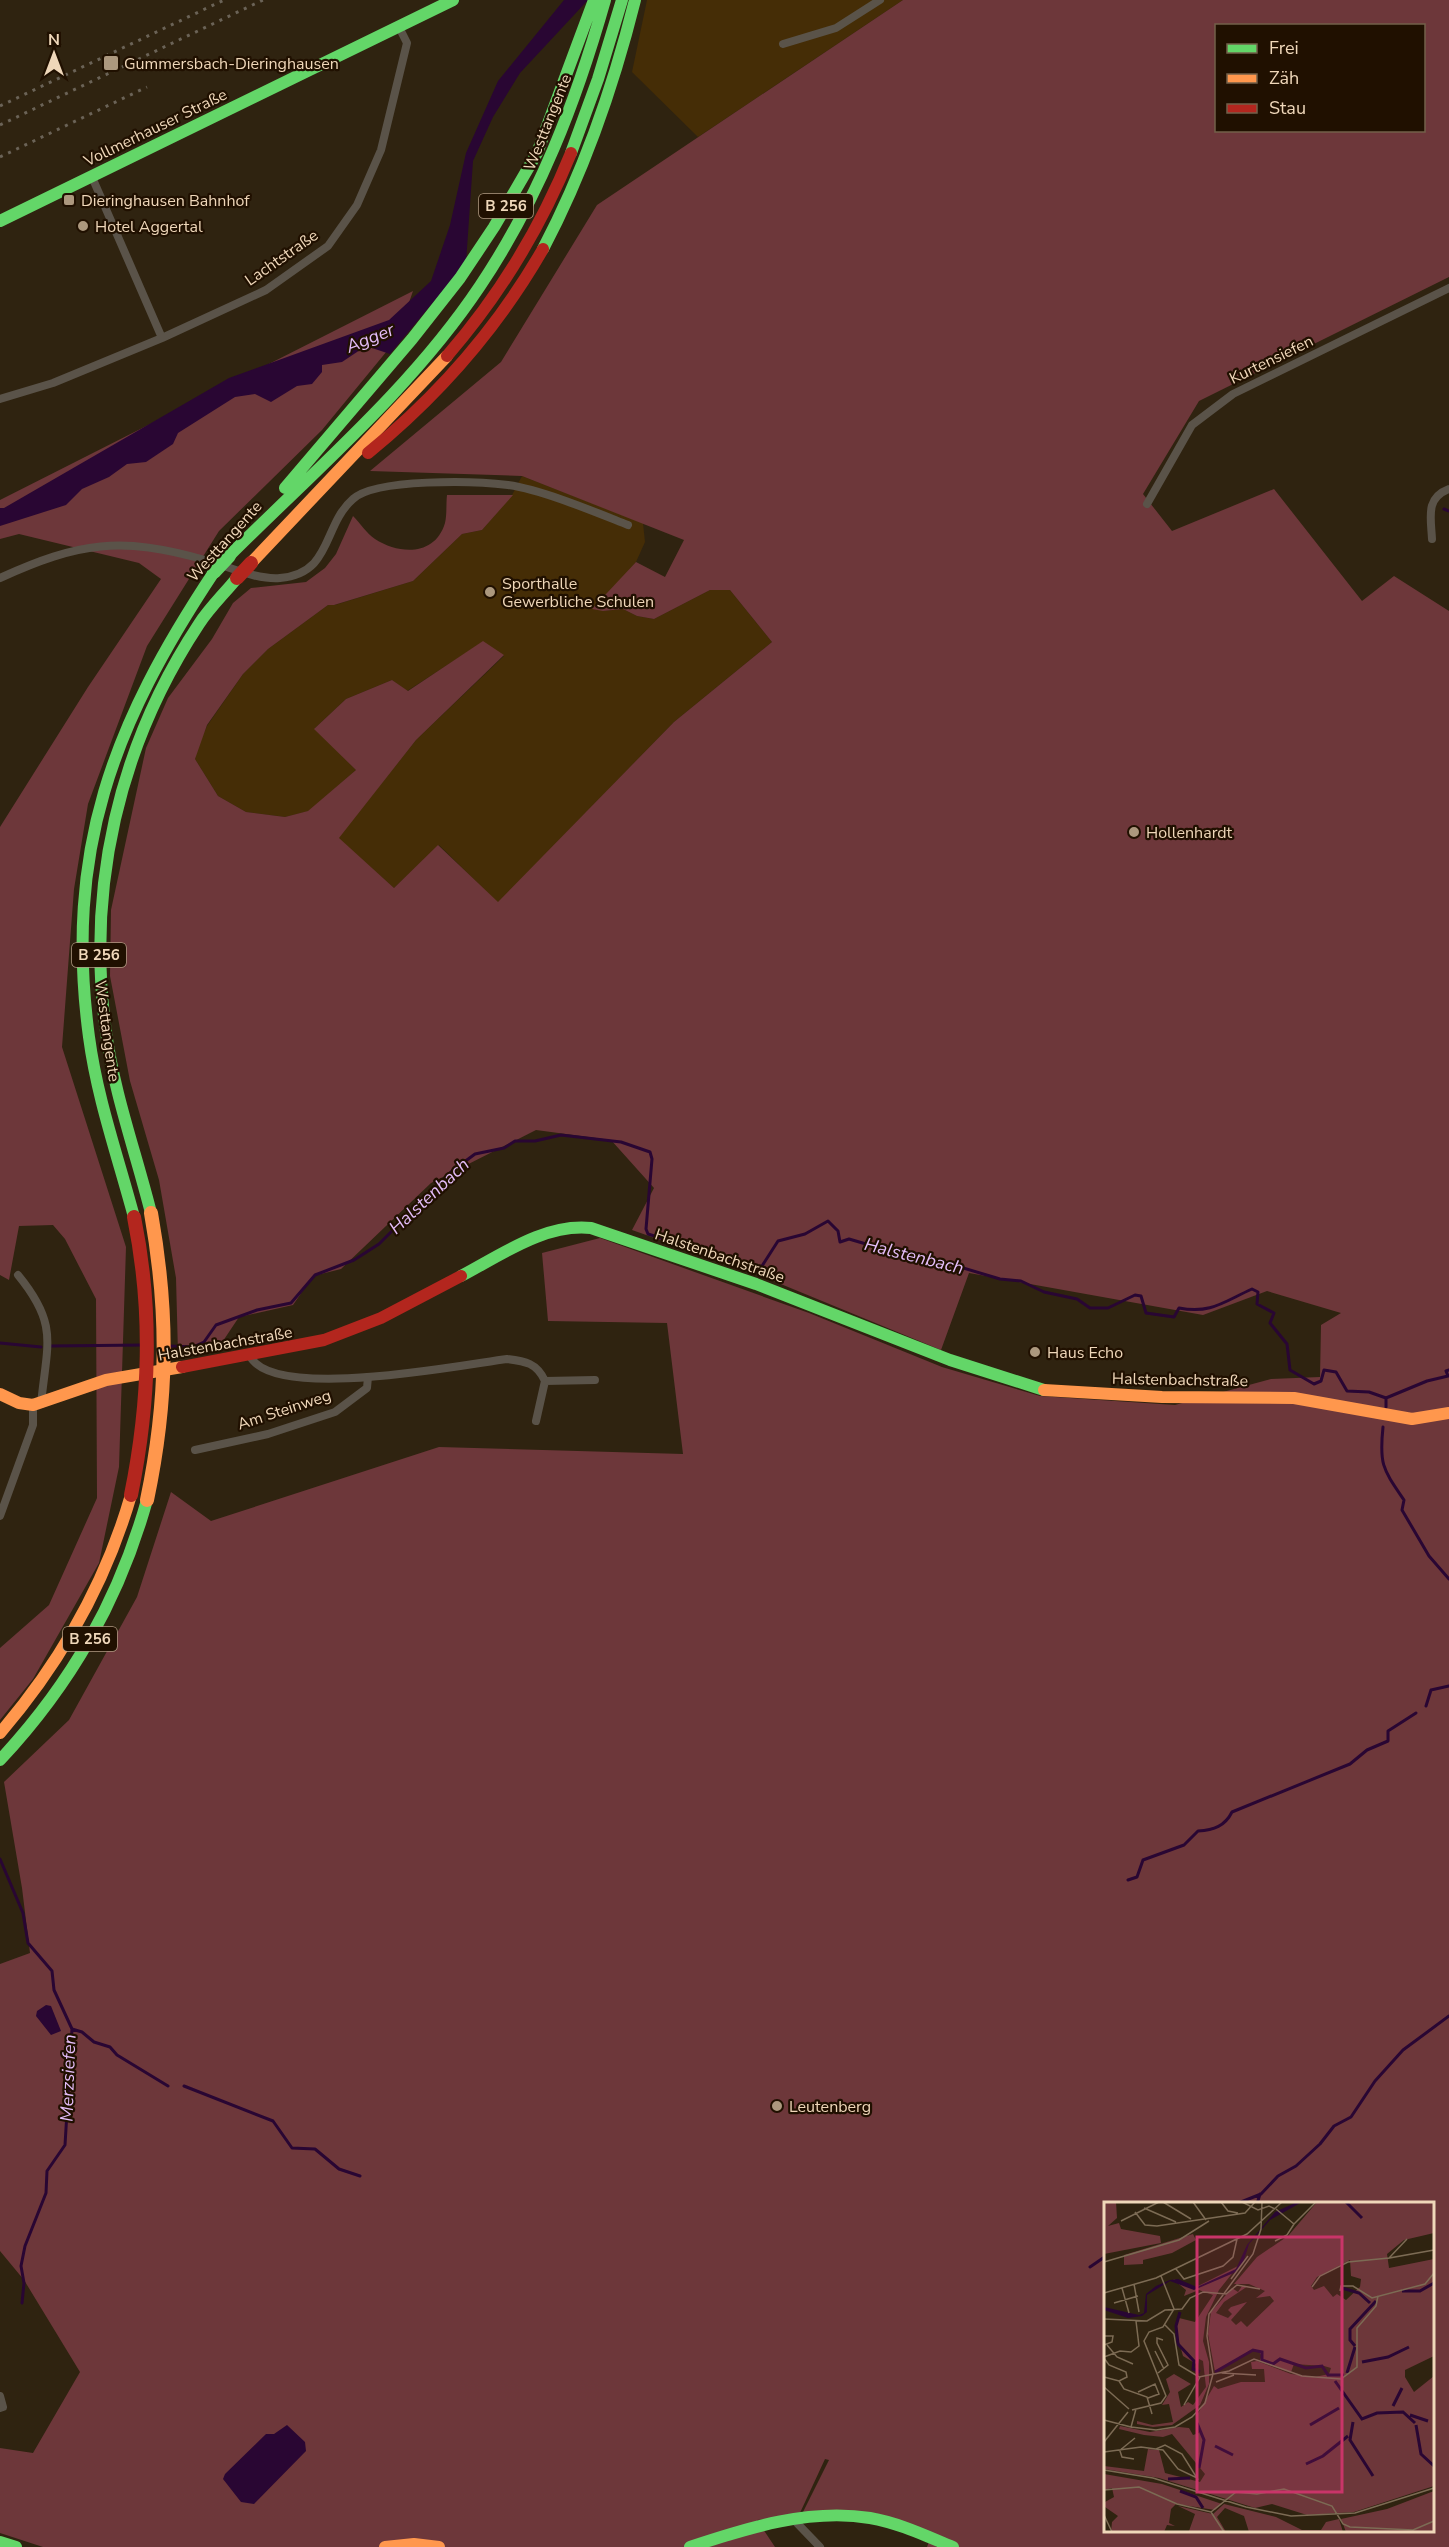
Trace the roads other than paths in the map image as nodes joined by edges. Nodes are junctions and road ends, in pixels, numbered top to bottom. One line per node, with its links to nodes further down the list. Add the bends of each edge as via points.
1 (453, 0): 7 (main road, Vollmerhauser Straße)
2 (594, 0): 17 (main road, B 256, via 537,153 494,227 460,278 373,387 287,483)
3 (605, 0): 17 (main road, Westtangente / B 256, via 565,129 506,246 430,350 385,401)
4 (622, 0): 14 (main road, Westtangente / B 256, via 589,107 529,240 496,293 444,361)
5 (635, 0): 14 (main road, B 256, via 608,104 580,180 551,237 500,316 446,384 364,457)
6 (880, 0): 8 (street, via 836,28)
7 (399, 27): 9 (main road, Vollmerhauser Straße); 12 (street, Lachtstraße, via 407,43 381,150 357,205 328,246 266,290)
8 (783, 44)
9 (92, 177): 10 (main road, Vollmerhauser Straße); 12 (street)
10 (0, 221)
11 (1449, 288): 16 (street, Kurtensiefen, via 1233,394 1192,424)
12 (162, 338): 13 (street, Lachtstraße, via 53,383)
13 (0, 399)
14 (342, 466): 33 (main road, Westtangente / B 256, bridge, via 200,622 140,733 114,813 99,906 105,1031 120,1104 151,1213 164,1284 164,1414 147,1500 120,1580 56,1695)
15 (1449, 489): 19 (street, via 1440,492 1431,505)
16 (1147, 504)
17 (274, 510): 32 (main road, Westtangente / B 256, bridge, via 214,573 182,617 124,729 97,815 84,897 81,950 97,1078 134,1217 147,1284 147,1411 113,1554 77,1629 42,1681)
18 (628, 525): 20 (street, via 508,485 399,484 372,489 351,501 320,559 292,576 268,578 176,552 120,544 59,554)
19 (1432, 539)
20 (0, 578)
21 (18, 1275): 27 (street, via 38,1299 49,1329)
22 (250, 1356): 23 (street, Am Steinweg, via 255,1366 276,1375 310,1380); 27 (main road, Halstenbachstraße, via 106,1380); 28 (main road, Halstenbachstraße, via 296,1348 355,1330 535,1237 573,1226 591,1228 756,1284 950,1360 1047,1391 1294,1398 1412,1419)
23 (368, 1377): 25 (street, Am Steinweg, via 507,1359 526,1361 540,1370); 30 (street, Am Steinweg, via 367,1388 335,1412 268,1434)
24 (595, 1380): 25 (street)
25 (545, 1381): 29 (street)
26 (0, 1394): 27 (main road, via 19,1403)
27 (37, 1404): 31 (street)
28 (1449, 1413)
29 (536, 1421)
30 (195, 1450)
31 (0, 1516)
32 (0, 1732)
33 (0, 1760)
34 (0, 2396): 35 (street)
35 (0, 2408)
36 (794, 2520): 41 (main road, via 755,2525); 42 (street); 43 (main road, via 870,2518)
37 (0, 2542): 38 (main road)
38 (16, 2547)
39 (385, 2547): 40 (main road)
40 (439, 2547)
41 (690, 2547)
42 (820, 2547)
43 (953, 2547)

